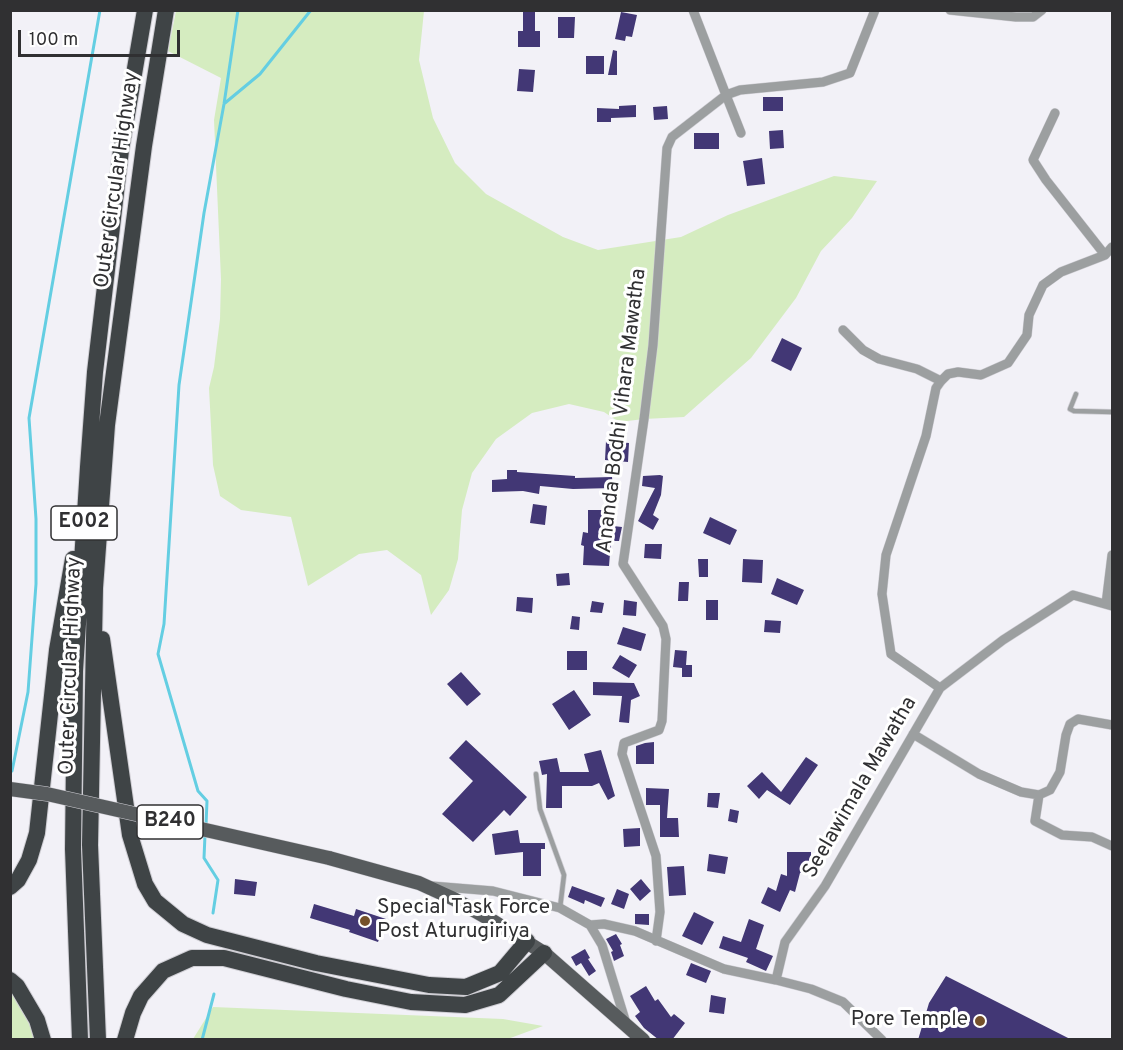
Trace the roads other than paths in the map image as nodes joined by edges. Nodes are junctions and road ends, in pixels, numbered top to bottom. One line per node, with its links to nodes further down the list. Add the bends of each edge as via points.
1 (145, 10): 16 (highway, Outer Circular Highway / E002, via 121,150)
2 (166, 10): 18 (highway, Outer Circular Highway / E002, via 107,425)
3 (693, 10): 7 (street)
4 (875, 10): 7 (street, via 850,73 823,82 740,90)
5 (950, 10): 6 (street, via 1016,17 1033,17)
6 (1042, 10)
7 (726, 95): 9 (street); 32 (street, Ananda Bodhi Vihara Mawatha, via 672,137 667,148 653,345 622,564 663,626 666,639 659,730 624,743 622,754 656,856 660,912)
8 (1055, 113): 11 (street, via 1033,160)
9 (741, 134)
10 (1113, 247): 11 (street)
11 (1105, 255): 13 (street, via 1061,272 1042,285 1029,315 1027,335 1008,363 981,375 958,372)
12 (843, 330): 13 (street, via 863,350 879,359)
13 (945, 377): 20 (street, Seelawimala Mawatha, via 936,388 926,436 886,555 882,594 891,654)
14 (1076, 394): 15 (lane, via 1070,409 1074,411)
15 (1113, 412)
16 (88, 467): 28 (highway, via 57,650 37,833 29,860); 38 (highway, Outer Circular Highway / E002, via 75,671 74,849)
17 (1113, 555): 19 (street)
18 (95, 588): 31 (highway, via 129,835 154,901 183,924 207,935 316,963 429,985 466,987 500,973); 39 (highway, Outer Circular Highway / E002, via 90,845)
19 (1109, 605): 20 (street, via 1073,596 1003,640)
20 (940, 688): 22 (street, Seelawimala Mawatha)
21 (1113, 725): 25 (street, via 1078,719 1070,724 1060,772 1050,790)
22 (913, 734): 25 (street, via 979,774 1021,792); 35 (street, Seelawimala Mawatha, via 825,886 785,942)
23 (536, 774): 29 (lane, via 540,809 564,875)
24 (10, 789): 27 (main road, B240, bridge, via 329,858)
25 (1039, 795): 26 (street, via 1035,821 1062,835 1092,837)
26 (1113, 846)
27 (426, 886): 29 (street, via 493,891); 31 (main road, B240)
28 (10, 887)
29 (560, 908): 30 (street)
30 (590, 925): 32 (street, via 634,931); 36 (street, via 602,945)
31 (527, 941): 33 (main road, B240)
32 (656, 941): 35 (street, via 724,969)
33 (544, 953): 36 (main road, B240); 40 (highway, via 498,995 465,1005 411,1002 224,957 192,958 163,971 141,996)
34 (10, 980): 37 (highway, via 18,986 37,1020)
35 (776, 980): 42 (street, via 843,1002)
36 (626, 1023): 41 (main road, B240)
37 (43, 1040)
38 (80, 1040)
39 (98, 1040)
40 (125, 1040)
41 (644, 1040)
42 (882, 1040)

